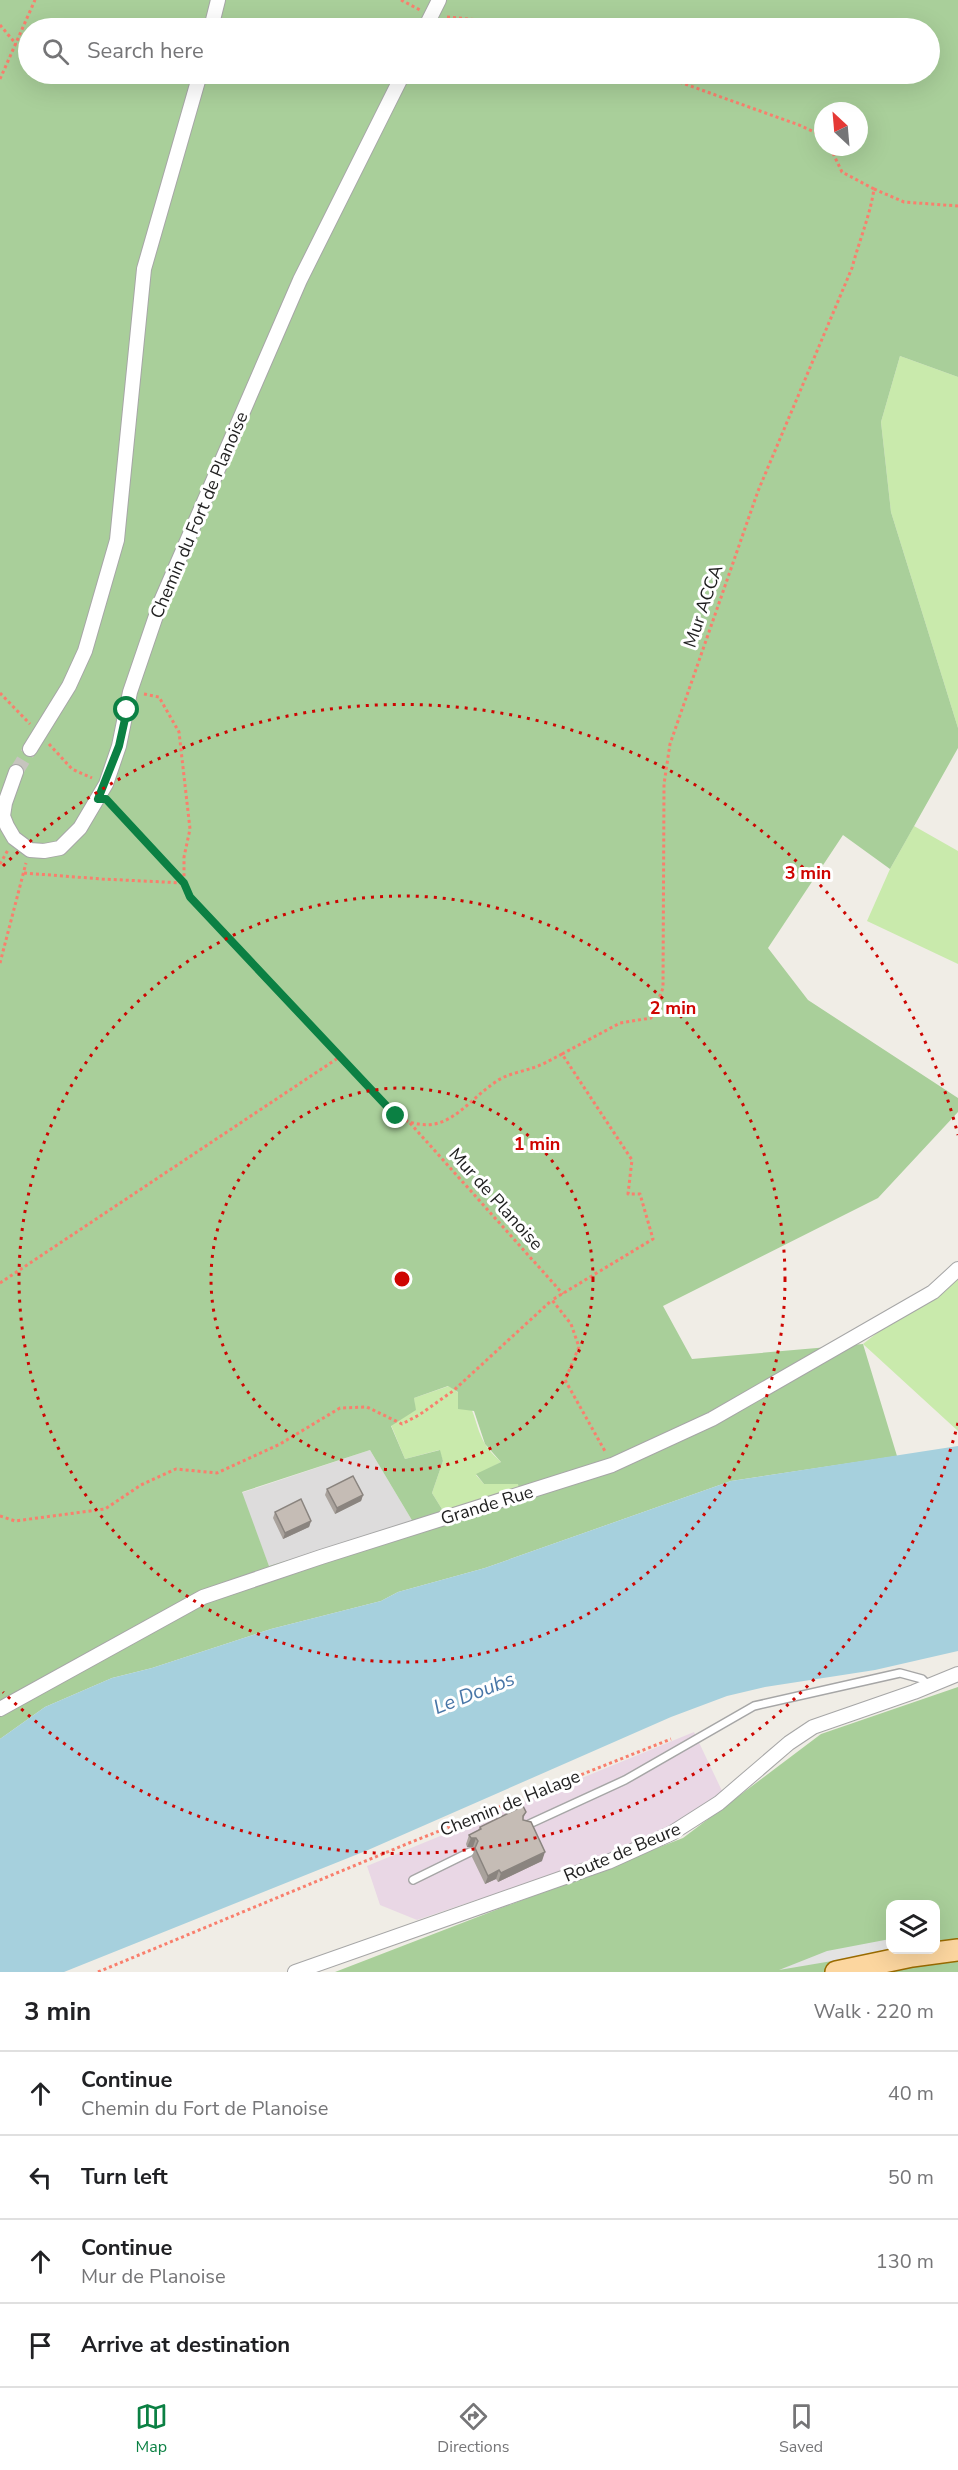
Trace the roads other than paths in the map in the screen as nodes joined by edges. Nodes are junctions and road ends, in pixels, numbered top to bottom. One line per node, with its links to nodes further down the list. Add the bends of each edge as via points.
1 (218, 0): 3 (street)
2 (440, 0): 4 (street)
3 (214, 18)
4 (430, 18)
5 (197, 84): 7 (street, via 144,269 117,540 85,651 69,686)
6 (398, 84): 8 (street, Chemin du Fort de Planoise, via 300,280 161,601 130,692 119,746 98,799 80,828 60,848 30,850 14,838 3,816)
7 (30, 749)
8 (16, 772)
9 (958, 1269): 12 (street, Grande Rue, via 933,1292 723,1413 612,1465 203,1597)
10 (958, 1674): 11 (street, Route de Beure)
11 (929, 1686): 13 (lane, via 922,1678 900,1673 754,1706 625,1780); 17 (street, Route de Beure, via 813,1727 719,1803 672,1833 597,1866)
12 (0, 1709)
13 (525, 1827)
14 (470, 1852): 15 (lane)
15 (413, 1880)
16 (958, 1950): 18 (main road)
17 (295, 1972)
18 (836, 1972)

